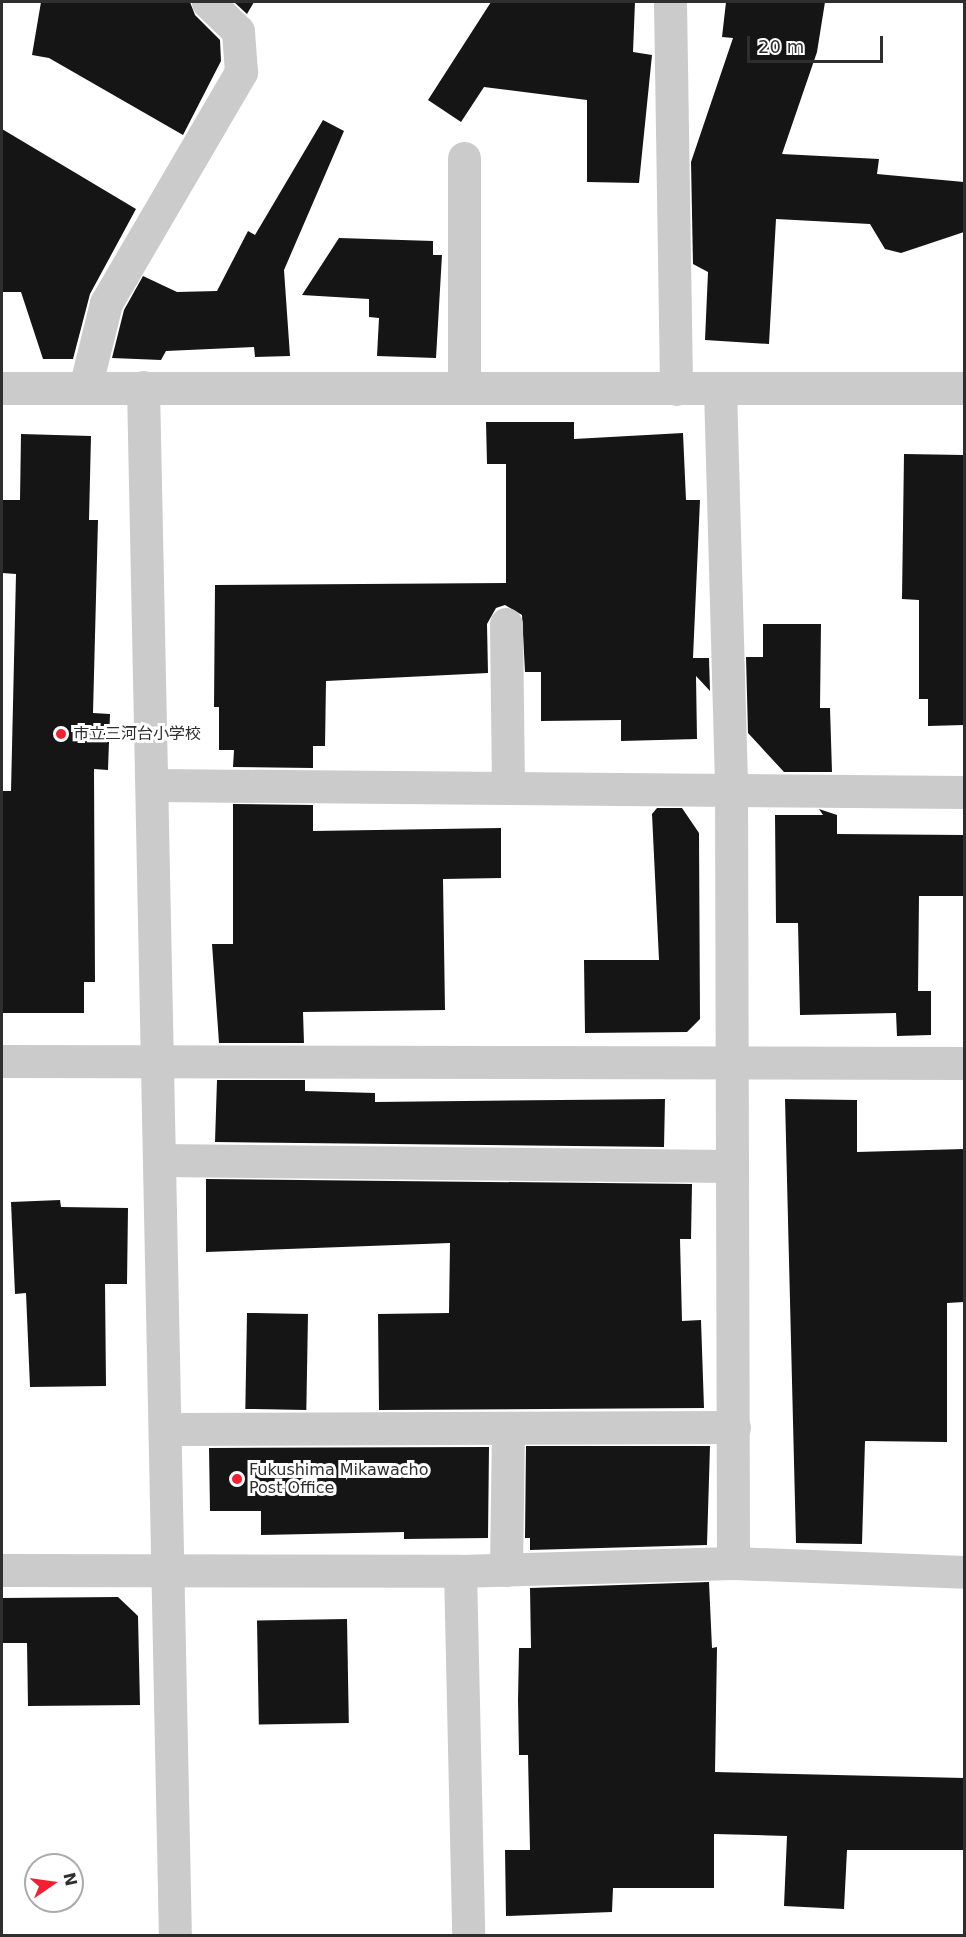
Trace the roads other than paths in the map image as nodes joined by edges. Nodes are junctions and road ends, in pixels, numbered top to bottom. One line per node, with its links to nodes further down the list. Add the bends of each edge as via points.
1 (208, 2): 6 (street, via 238,31 241,72 106,303)
2 (670, 2): 9 (street)
3 (464, 158): 7 (street)
4 (143, 387): 6 (street); 7 (street); 12 (street)
5 (2, 388): 6 (street)
6 (85, 388)
7 (464, 388): 9 (street)
8 (964, 388): 10 (street)
9 (676, 389): 10 (street)
10 (720, 389): 14 (street)
11 (506, 624): 13 (street)
12 (154, 785): 13 (street); 16 (street)
13 (508, 787): 14 (street)
14 (731, 788): 15 (street); 18 (street)
15 (964, 792)
16 (156, 1059): 17 (street); 18 (street); 20 (street)
17 (2, 1061)
18 (730, 1062): 19 (street); 21 (street)
19 (964, 1063)
20 (159, 1160): 21 (street); 24 (street)
21 (730, 1166): 22 (street)
22 (734, 1427): 23 (street); 25 (street)
23 (508, 1428): 24 (street); 27 (street)
24 (168, 1429): 30 (street)
25 (733, 1563): 27 (street); 29 (street)
26 (2, 1570): 30 (street)
27 (506, 1570): 28 (street)
28 (460, 1571): 30 (street); 32 (street)
29 (964, 1572)
30 (164, 1573): 31 (street)
31 (175, 1935)
32 (468, 1935)

